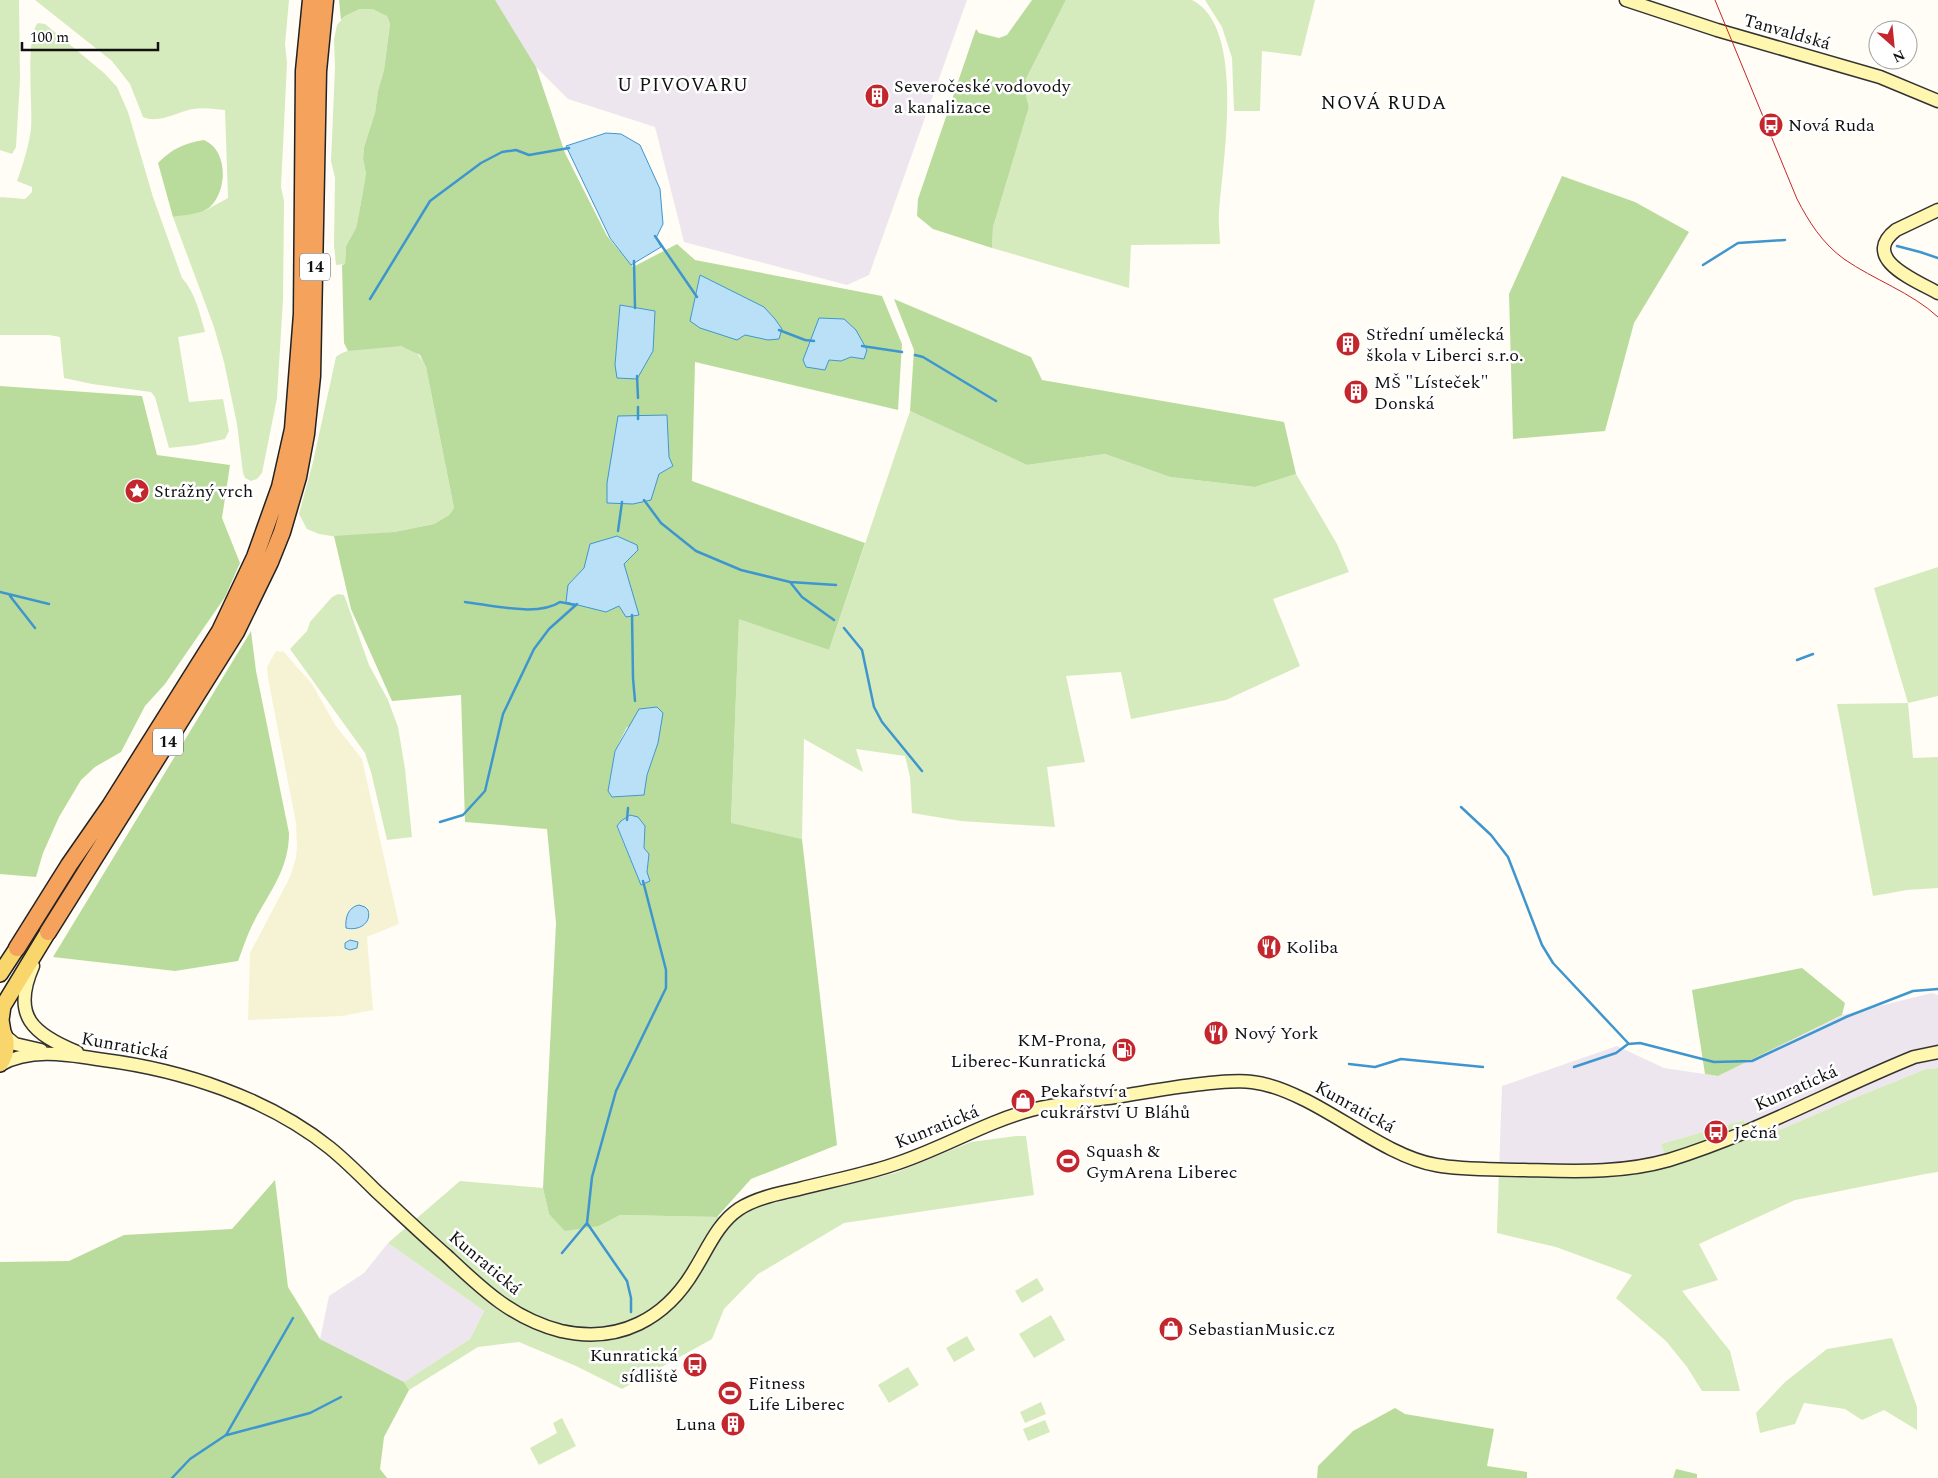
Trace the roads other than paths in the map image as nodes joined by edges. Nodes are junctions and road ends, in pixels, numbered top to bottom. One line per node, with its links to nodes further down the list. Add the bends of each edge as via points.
1 (310, 0): 7 (highway, 14, via 304,71 302,314 293,429 280,487 266,525)
2 (326, 0): 7 (highway, 14, via 318,71 312,376 306,434 282,532)
3 (1626, 0): 4 (street, Tanvaldská, via 1880,77)
4 (1938, 101)
5 (1938, 210): 6 (street, via 1896,230 1884,248 1886,260 1893,267)
6 (1938, 293)
7 (262, 560): 8 (highway, 14, via 231,640); 9 (highway, 14, via 110,806)
8 (48, 932): 11 (main road, 14, via 3,1006 0,1020); 14 (street, via 27,981 26,1011 44,1037)
9 (17, 948): 10 (main road, 14)
10 (0, 974)
11 (3, 1031): 13 (street, Kunratická, via 15,1044); 15 (main road, Kunratická / 14, via 6,1048)
12 (1938, 1052): 14 (street, Kunratická, via 1914,1057 1732,1137 1681,1155 1627,1169 1598,1171 1499,1170 1432,1165 1386,1146 1302,1099 1252,1082 1185,1086 1032,1110 895,1164 778,1194 740,1209 729,1217 690,1278 664,1308 628,1329 601,1334 552,1328 515,1312 493,1298 335,1151 307,1130 250,1100 188,1077)
13 (53, 1054): 14 (street, Kunratická); 15 (street, Kunratická, via 22,1056)
14 (88, 1057)
15 (0, 1065)

